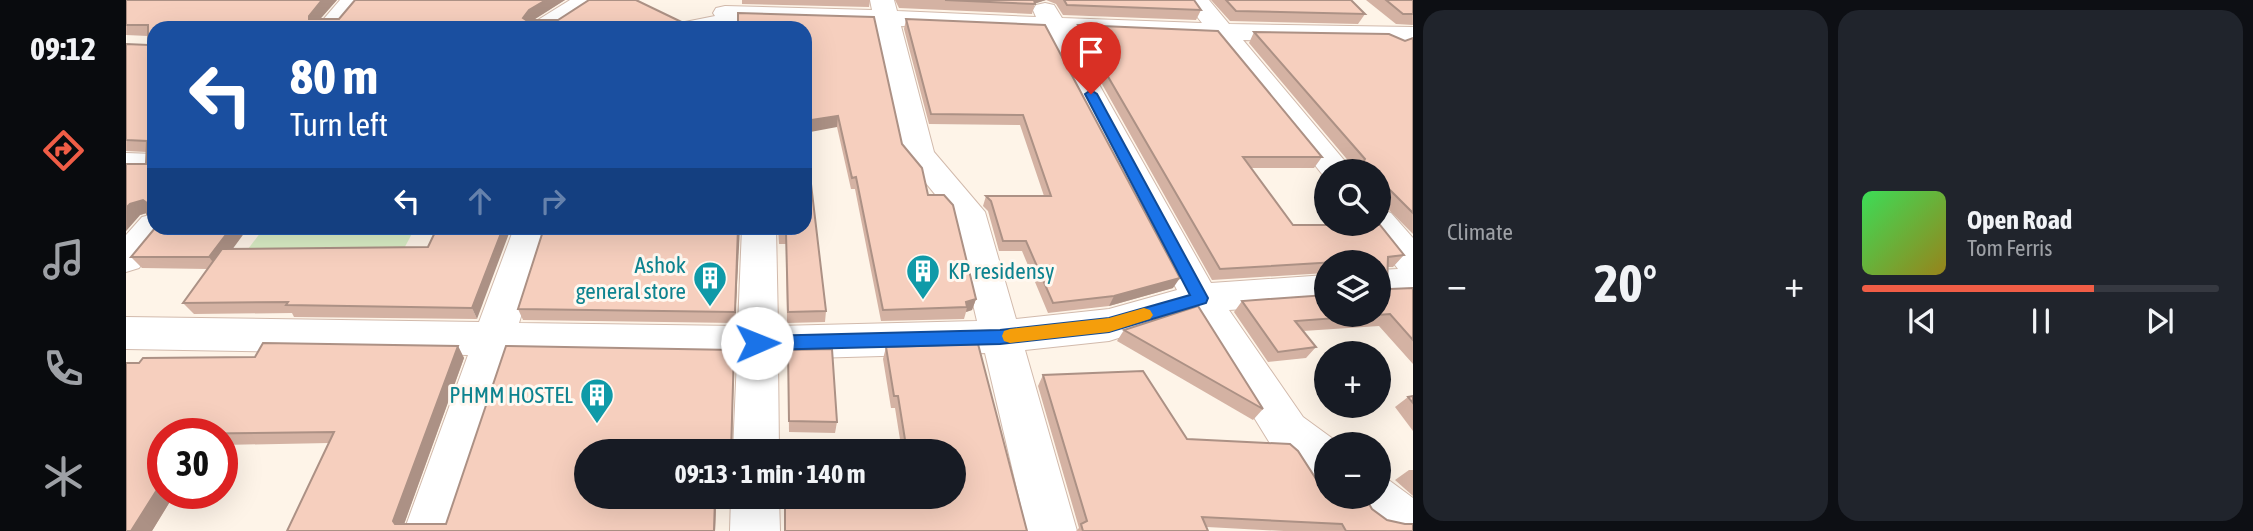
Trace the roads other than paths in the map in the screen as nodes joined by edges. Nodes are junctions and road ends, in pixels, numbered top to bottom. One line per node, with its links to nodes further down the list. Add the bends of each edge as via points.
1 (353, 0): 8 (street)
2 (587, 0): 9 (street)
3 (1196, 0): 10 (street)
4 (885, 8): 6 (street); 7 (street); 27 (street, via 919,155 968,212)
5 (1359, 9): 11 (street)
6 (1047, 13): 10 (street); 25 (street)
7 (724, 16)
8 (335, 21)
9 (553, 21)
10 (1223, 32): 11 (street); 13 (street)
11 (1401, 35): 12 (street)
12 (1413, 55)
13 (1327, 159)
14 (126, 163): 15 (street)
15 (147, 164)
16 (147, 234): 20 (street)
17 (529, 235): 28 (street)
18 (759, 235): 29 (street)
19 (1391, 235): 21 (street)
20 (126, 259)
21 (1413, 262)
22 (1413, 282): 23 (street)
23 (1391, 283)
24 (1314, 290): 25 (street)
25 (1200, 298): 27 (street, via 1109,325); 31 (street, via 1287,431)
26 (126, 333): 28 (street)
27 (1000, 337): 29 (street); 35 (street)
28 (494, 340): 29 (street); 33 (street)
29 (757, 343): 30 (street)
30 (756, 439)
31 (1314, 452)
32 (755, 509): 34 (street)
33 (429, 531)
34 (755, 531)
35 (1052, 531)

